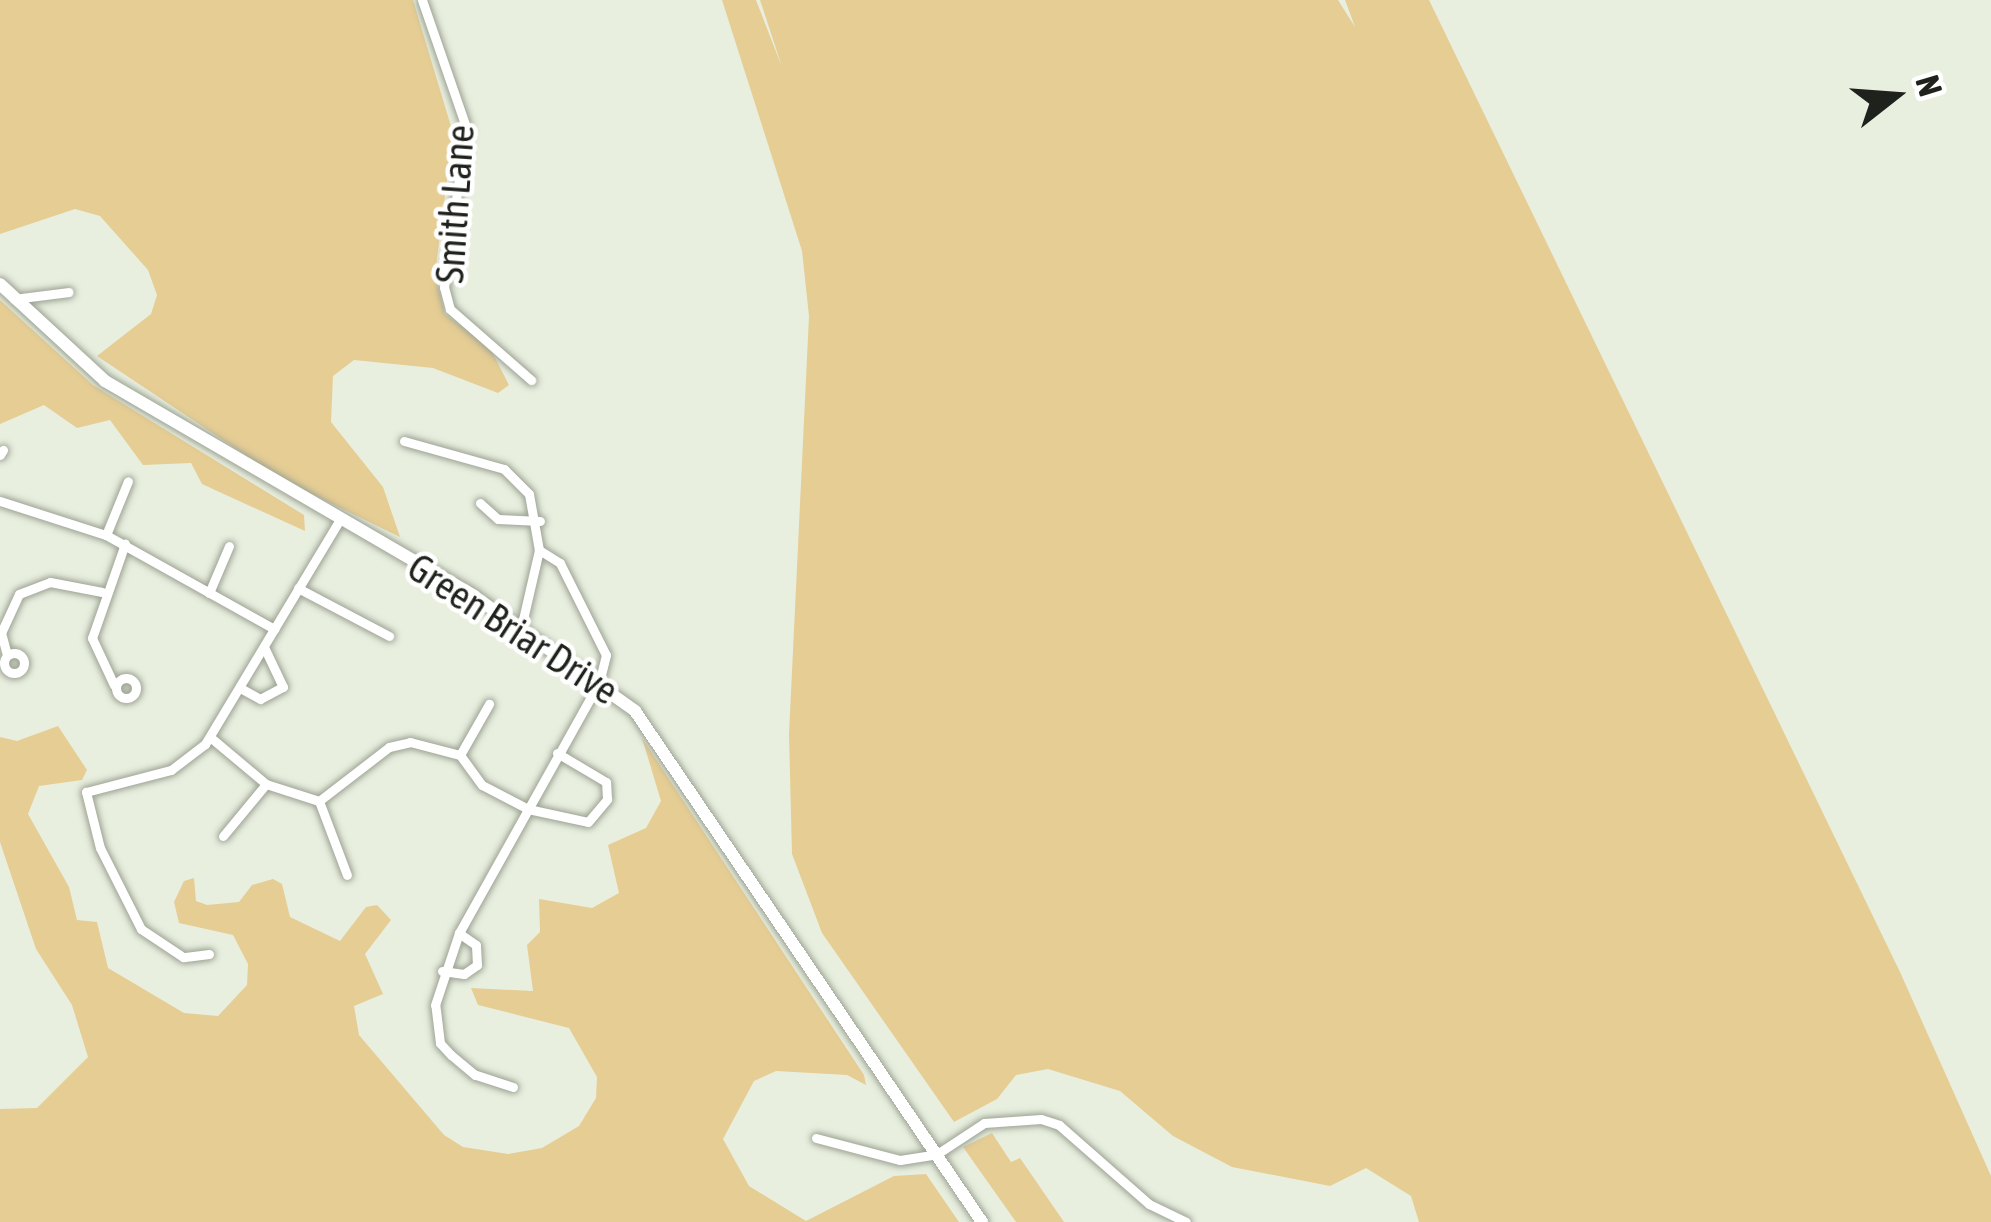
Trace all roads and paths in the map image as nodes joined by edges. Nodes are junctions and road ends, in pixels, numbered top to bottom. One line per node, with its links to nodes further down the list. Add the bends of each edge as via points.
1 (422, 0): 5 (street, Smith Lane, via 466,128 444,286 450,309)
2 (0, 284): 4 (street, Green Briar Drive)
3 (69, 292): 4 (street)
4 (14, 299): 10 (street, Green Briar Drive, via 105,381)
5 (531, 380)
6 (404, 441): 11 (street, via 504,469 529,494)
7 (128, 481): 12 (street)
8 (0, 501): 12 (street)
9 (481, 503): 11 (street, via 498,520)
10 (339, 521): 16 (street); 19 (street, Green Briar Drive)
11 (539, 521): 15 (street)
12 (106, 535): 13 (street)
13 (125, 544): 17 (street); 18 (street)
14 (229, 546): 18 (street)
15 (539, 550): 19 (street); 24 (street, via 560,563 606,656)
16 (298, 588): 20 (street); 21 (street)
17 (102, 592): 23 (street, via 50,582 20,594 1,633); 25 (street, via 92,638)
18 (209, 593): 20 (street)
19 (521, 628): 24 (street, Green Briar Drive)
20 (274, 629): 22 (street)
21 (389, 636)
22 (264, 647): 26 (street); 26 (street, via 283,687 268,698)
23 (7, 655)
24 (599, 682): 29 (street); 41 (street, Green Briar Drive, via 635,711 680,773)
25 (114, 685)
26 (242, 689): 28 (street)
27 (489, 704): 30 (street)
28 (210, 737): 31 (street); 37 (street, via 171,770 85,796 100,848 141,929 183,957)
29 (557, 753): 33 (street); 33 (street, via 602,775 607,799 577,825)
30 (460, 755): 32 (street, via 410,742 389,747); 33 (street, via 482,785)
31 (266, 784): 32 (street); 34 (street)
32 (319, 801): 35 (street)
33 (528, 809): 36 (street)
34 (223, 836)
35 (347, 874)
36 (459, 933): 38 (street); 38 (street, via 476,945 477,964 464,974)
37 (209, 954)
38 (442, 971): 39 (street, via 435,1005 440,1043 475,1075)
39 (513, 1087)
40 (816, 1138): 41 (street, via 879,1159)
41 (937, 1154): 42 (street, Green Briar Drive); 43 (street, via 984,1123 1041,1119 1060,1125 1130,1190)
42 (982, 1222)
43 (1186, 1222)

